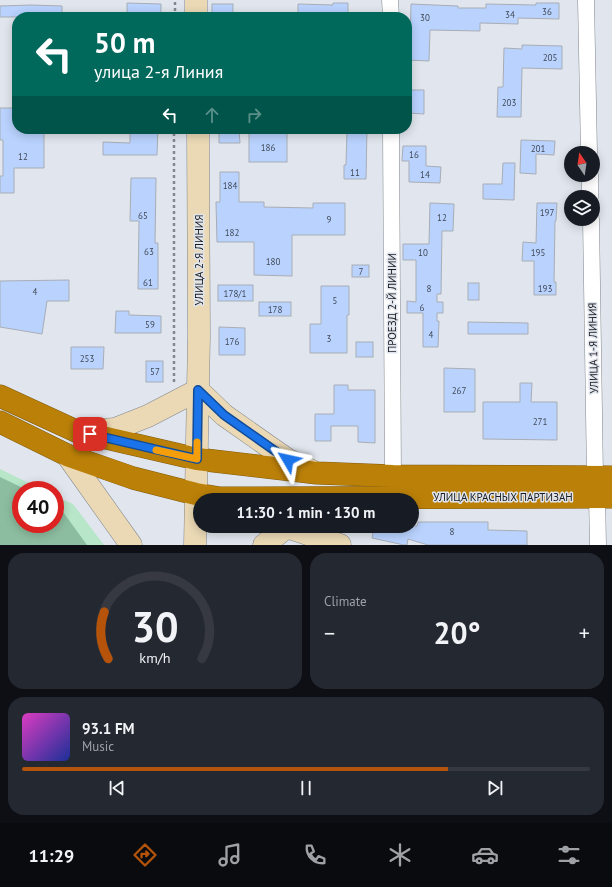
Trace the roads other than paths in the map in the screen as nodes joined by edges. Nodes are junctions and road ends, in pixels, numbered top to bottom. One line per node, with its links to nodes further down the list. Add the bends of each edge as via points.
1 (196, 0): 4 (street)
2 (390, 0): 5 (street)
3 (586, 0): 8 (street)
4 (196, 12)
5 (391, 12)
6 (198, 134): 10 (street, УЛИЦА 2-Я ЛИНИЯ)
7 (391, 134): 17 (street, ПРОЕЗД 2-Й ЛИНИИ)
8 (589, 146)
9 (590, 226): 18 (street, УЛИЦА 1-Я ЛИНИЯ)
10 (198, 390): 13 (street, via 148,416 115,429); 15 (street, УЛИЦА 2-Я ЛИНИЯ); 16 (street, via 224,415 288,460)
11 (0, 396): 13 (highway, УЛИЦА КРАСНЫХ ПАРТИЗАН)
12 (0, 422): 14 (highway, УЛИЦА КРАСНЫХ ПАРТИЗАН)
13 (76, 431): 15 (highway, УЛИЦА КРАСНЫХ ПАРТИЗАН)
14 (67, 455): 19 (highway, УЛИЦА КРАСНЫХ ПАРТИЗАН, via 133,478); 26 (street)
15 (197, 459): 16 (highway, УЛИЦА КРАСНЫХ ПАРТИЗАН); 20 (street, УЛИЦА 2-Я ЛИНИЯ)
16 (317, 473): 17 (highway, УЛИЦА КРАСНЫХ ПАРТИЗАН)
17 (393, 476): 18 (highway, УЛИЦА КРАСНЫХ ПАРТИЗАН)
18 (604, 487): 21 (highway, УЛИЦА КРАСНЫХ ПАРТИЗАН); 31 (street, УЛИЦА 1-Я ЛИНИЯ)
19 (193, 493)
20 (196, 493)
21 (419, 496)
22 (194, 533): 27 (street, УЛИЦА 2-Я ЛИНИЯ)
23 (277, 533): 28 (street)
24 (305, 533): 29 (street)
25 (339, 533): 30 (street)
26 (131, 545)
27 (194, 545)
28 (264, 545)
29 (340, 545)
30 (349, 545)
31 (598, 545)

